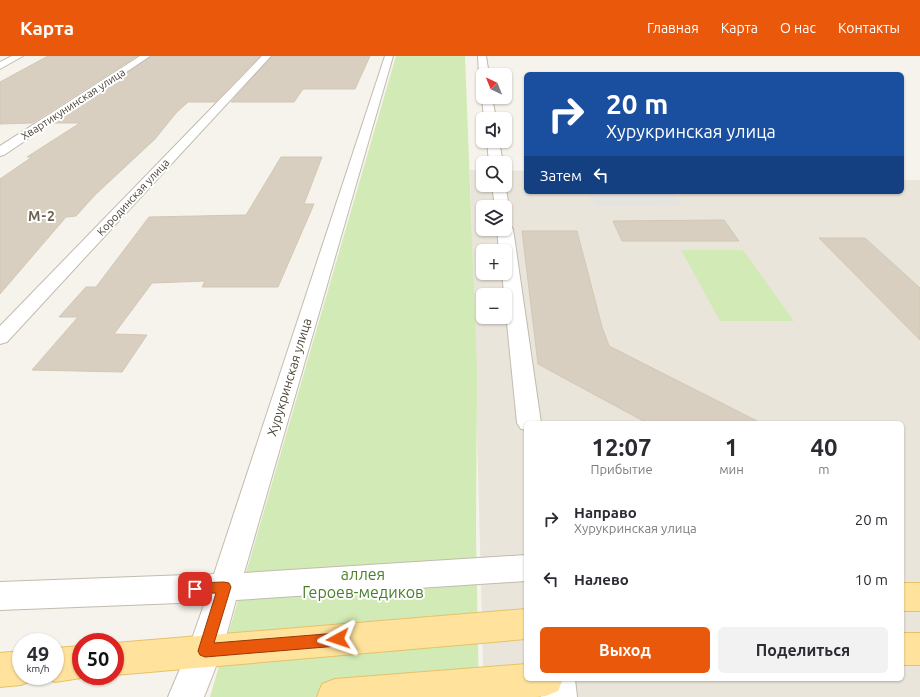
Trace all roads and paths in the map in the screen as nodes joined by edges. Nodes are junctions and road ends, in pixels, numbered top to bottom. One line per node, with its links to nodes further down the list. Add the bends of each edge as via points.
1 (19, 56): 6 (street)
2 (146, 56): 8 (street, Хвартикунинская улица)
3 (267, 56): 10 (street, Кородинская улица)
4 (389, 56): 13 (street, Хурукринская улица)
5 (482, 56): 7 (street)
6 (1, 66)
7 (483, 68)
8 (0, 152)
9 (505, 236): 11 (street)
10 (0, 338)
11 (529, 421)
12 (524, 568): 13 (street)
13 (228, 587): 14 (street); 20 (street, Хурукринская улица)
14 (0, 596)
15 (920, 597): 16 (main road)
16 (904, 598)
17 (524, 624): 20 (main road)
18 (904, 649): 19 (main road)
19 (920, 649)
20 (211, 650): 21 (main road); 26 (street, Хурукринская улица)
21 (124, 658)
22 (12, 669): 23 (main road)
23 (0, 670)
24 (524, 681): 27 (main road)
25 (558, 681): 28 (street)
26 (186, 697)
27 (335, 697)
28 (559, 697)

